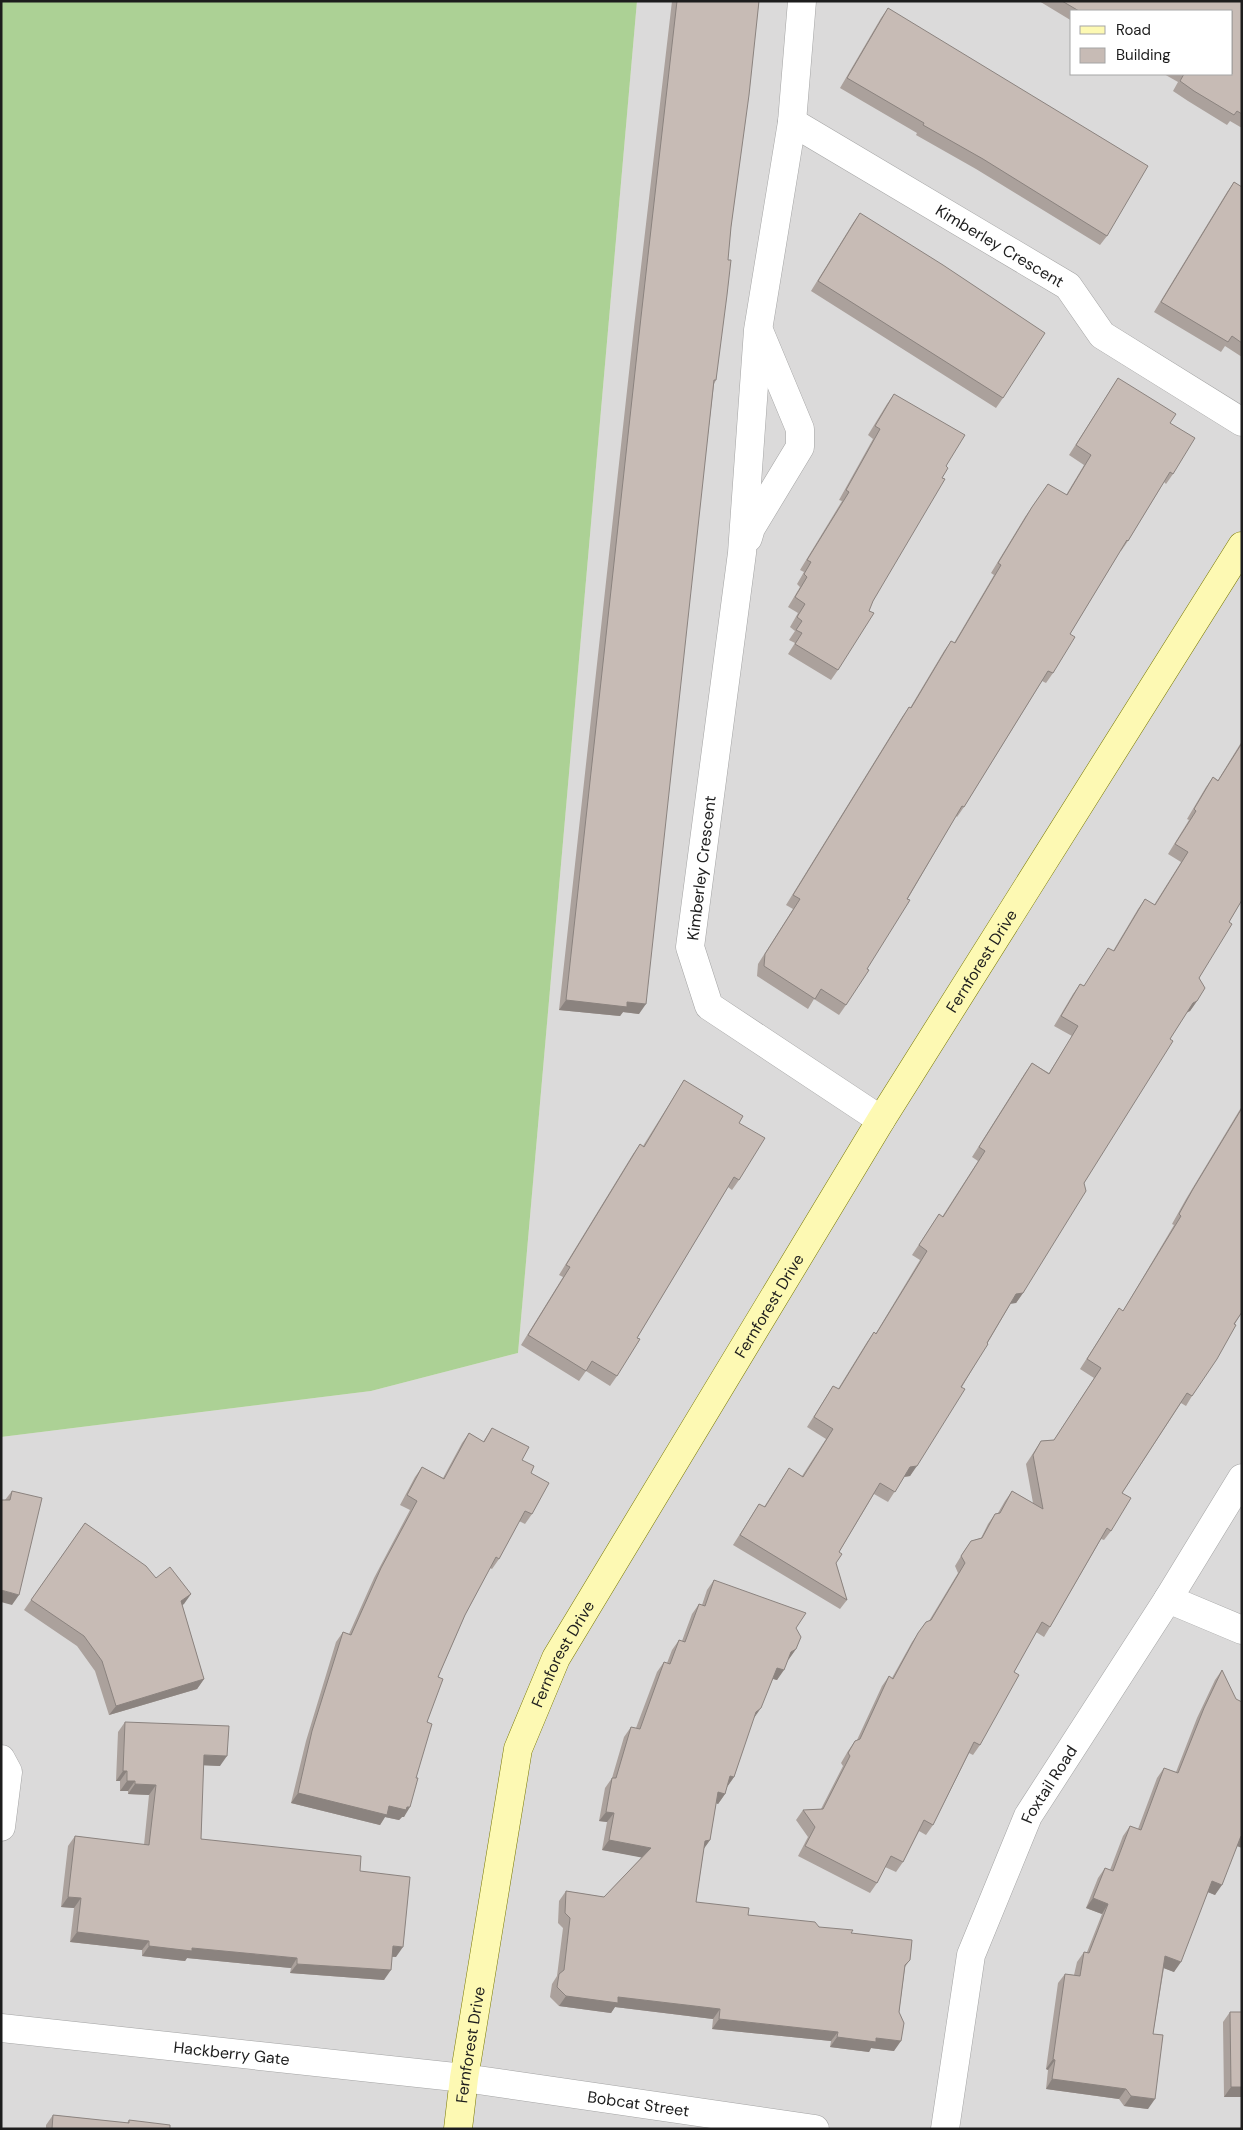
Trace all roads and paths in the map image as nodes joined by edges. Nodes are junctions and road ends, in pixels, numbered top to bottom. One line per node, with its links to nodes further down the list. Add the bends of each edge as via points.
1 (802, 1): 2 (street, Kimberley Crescent)
2 (792, 122): 3 (street, Kimberley Crescent); 4 (street, Kimberley Crescent, via 1068,286 1102,334)
3 (758, 330): 6 (street, Kimberley Crescent); 6 (street, Kimberley Crescent, via 800,429 800,447 751,528)
4 (1242, 422)
5 (1242, 546): 7 (street, Fernforest Drive)
6 (742, 553): 7 (street, Kimberley Crescent, via 690,947 709,1006)
7 (880, 1120): 14 (street, Fernforest Drive, via 556,1658 518,1749)
8 (1242, 1478): 9 (street, Foxtail Road)
9 (1168, 1599): 10 (street); 17 (street, Foxtail Road, via 1028,1816 971,1955)
10 (1242, 1630)
11 (1, 1760): 12 (street, via 8,1772)
12 (1, 1827)
13 (1, 2028): 14 (street, Hackberry Gate)
14 (464, 2078): 15 (street, Fernforest Drive); 16 (street, Bobcat Street)
15 (458, 2129)
16 (815, 2129)
17 (945, 2129)

